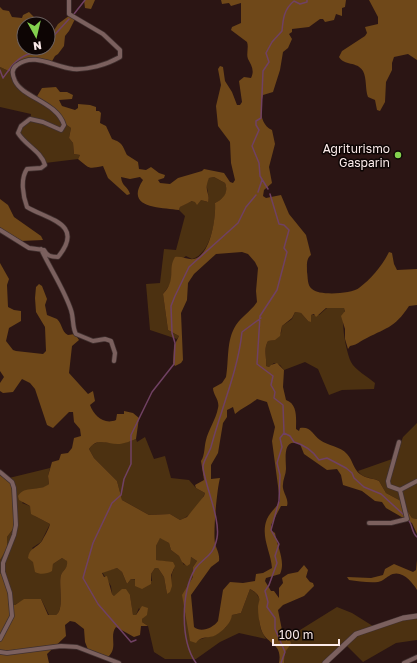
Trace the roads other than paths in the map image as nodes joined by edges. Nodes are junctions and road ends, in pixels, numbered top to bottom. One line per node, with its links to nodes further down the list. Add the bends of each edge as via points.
1 (69, 0): 3 (street, via 69,14 72,17 91,25 122,53 112,62 92,67 73,69 37,60 24,60 14,67 12,76 16,84 50,107 62,119 64,125 61,130 43,122 30,120 21,126 18,133 22,141 44,160 45,165 41,168 27,168 24,174 23,197 27,207 51,217 63,225 66,231 65,246 58,257 47,255)
2 (0, 230): 3 (street, via 29,248)
3 (40, 249): 4 (street, via 65,294 76,334 93,341 111,341 115,353)
4 (114, 361)
5 (399, 442): 8 (street, via 388,481 389,486)
6 (0, 472): 11 (street, via 12,482 14,488 16,525 3,562 12,616)
7 (417, 481): 8 (street)
8 (400, 490): 9 (street, via 407,519 391,524)
9 (370, 523)
10 (417, 616): 15 (street, via 403,618 356,634)
11 (0, 639)
12 (0, 652): 14 (street, via 61,646 77,647)
13 (417, 657): 16 (street)
14 (119, 663)
15 (324, 663)
16 (404, 663)

